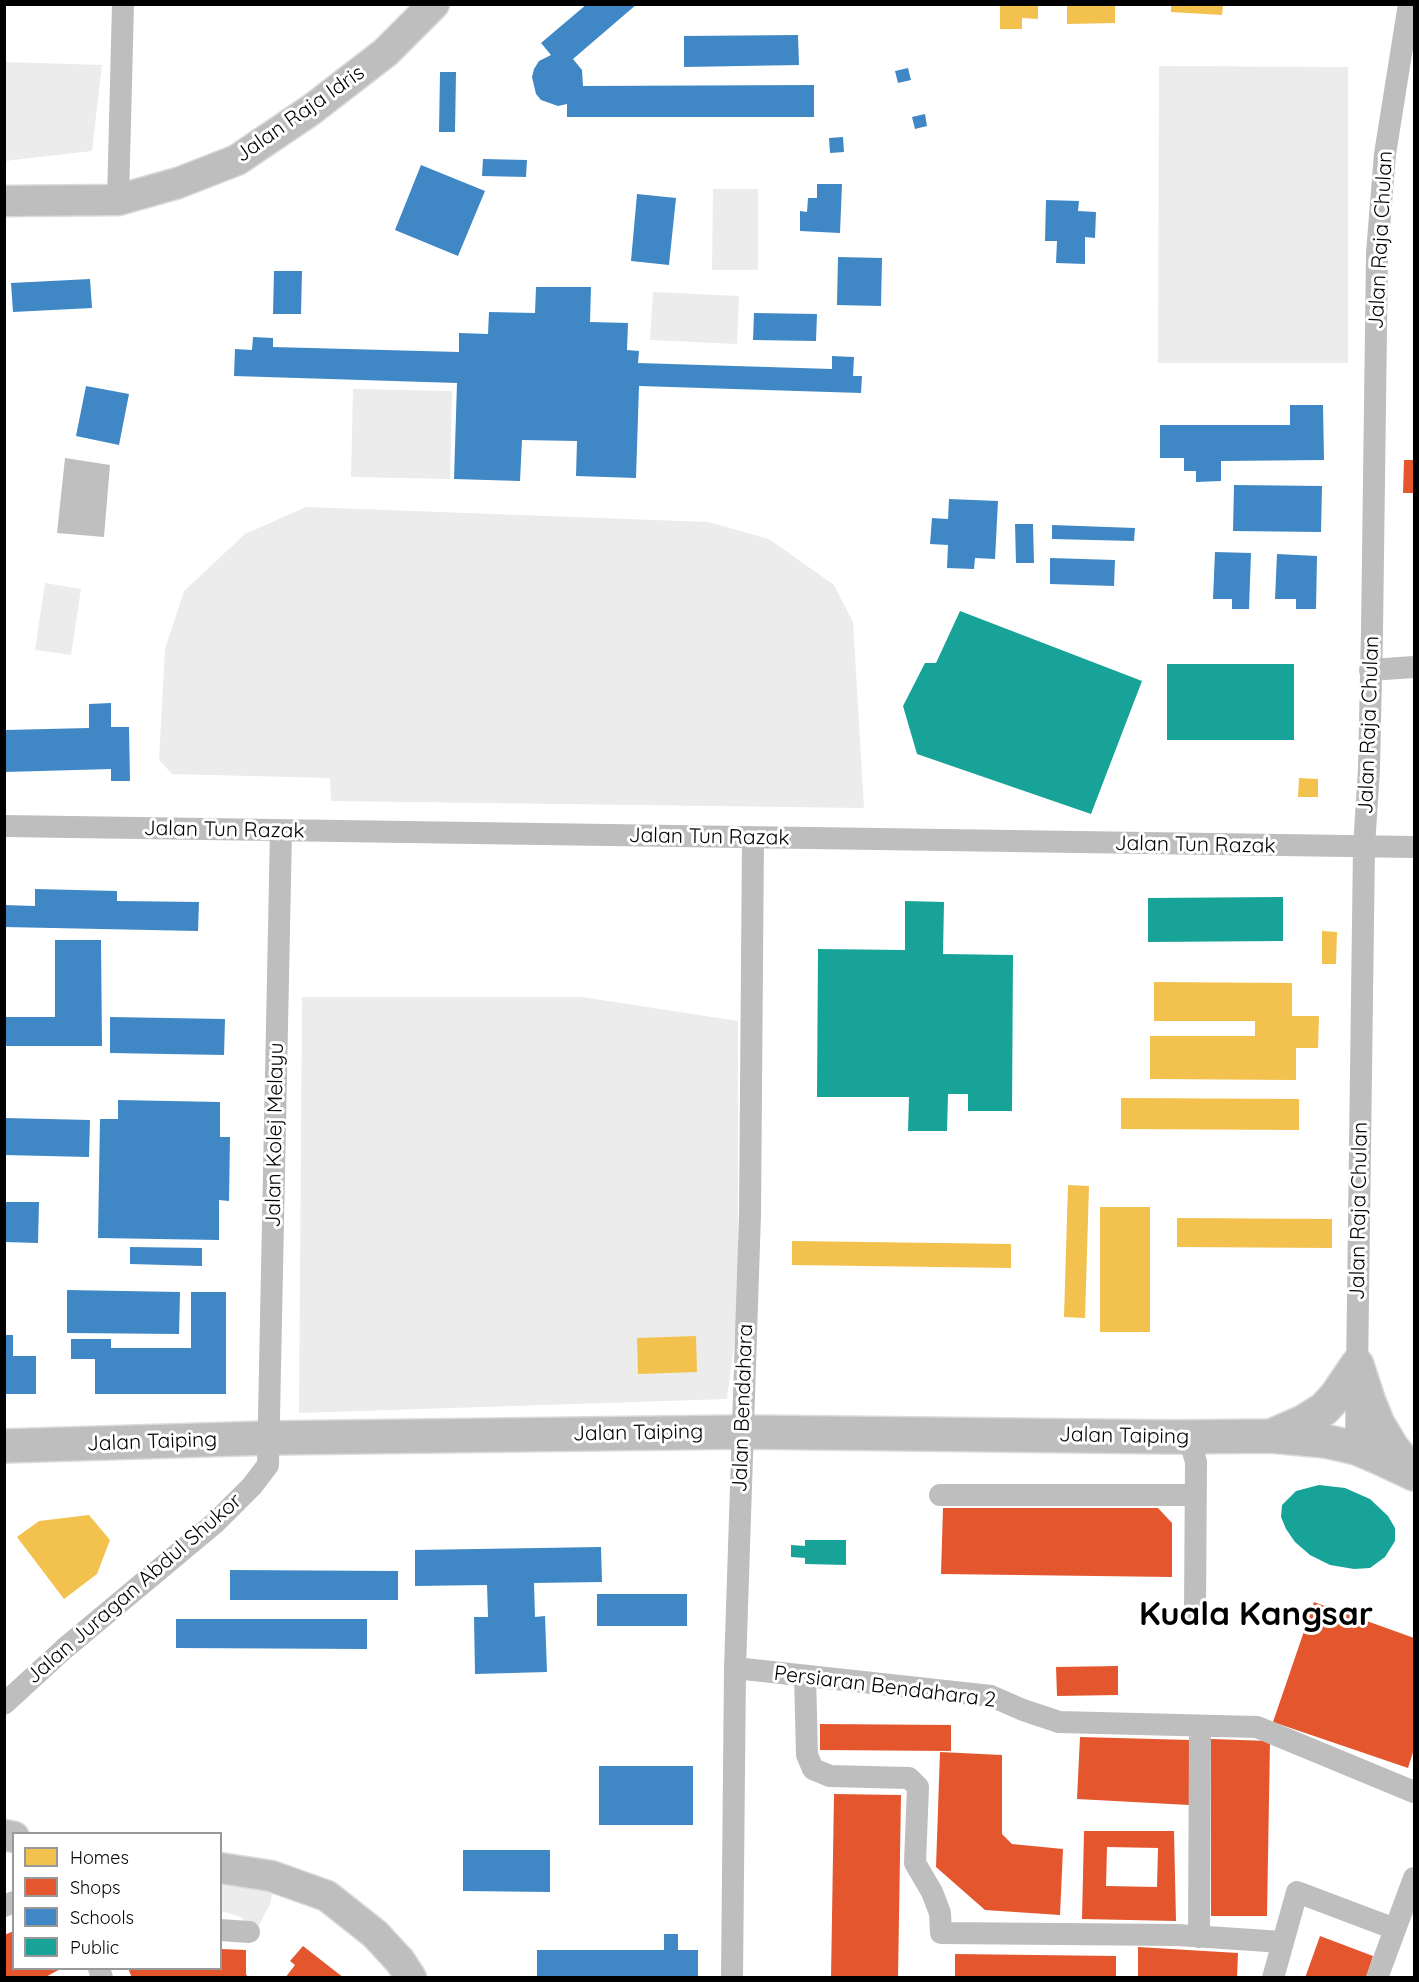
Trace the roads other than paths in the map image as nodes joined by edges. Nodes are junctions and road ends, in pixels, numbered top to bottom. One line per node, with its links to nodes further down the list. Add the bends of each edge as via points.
1 (123, 4): 5 (street)
2 (434, 4): 5 (main road, Jalan Raja Idris, via 386,52 237,160 178,183)
3 (1409, 4): 4 (street, Jalan Raja Chulan)
4 (1409, 42): 8 (street, Jalan Raja Chulan, via 1385,154 1377,253)
5 (118, 200): 6 (main road, Jalan Raja Idris)
6 (4, 201)
7 (1414, 667): 8 (street)
8 (1371, 670): 12 (street, Jalan Raja Chulan)
9 (4, 826): 10 (street, Jalan Tun Razak)
10 (281, 831): 11 (street, Jalan Tun Razak); 19 (street, Jalan Kolej Melayu)
11 (753, 838): 12 (street, Jalan Tun Razak); 15 (street, Jalan Bendahara, via 752,1094)
12 (1364, 847): 13 (street, Jalan Tun Razak); 14 (street, Jalan Raja Chulan)
13 (1414, 847)
14 (1357, 1365): 16 (highway, via 1324,1409); 21 (street, Jalan Raja Chulan); 23 (highway, via 1378,1424)
15 (743, 1432): 17 (highway, Jalan Taiping); 19 (highway, Jalan Taiping); 27 (street, Jalan Bendahara)
16 (1271, 1436): 18 (highway, Jalan Taiping); 21 (highway)
17 (1175, 1437): 18 (highway, Jalan Taiping); 22 (street, via 1192,1448)
18 (1222, 1437): 22 (street, via 1209,1442)
19 (269, 1438): 20 (highway, Jalan Taiping); 29 (street, Jalan Juragan Abdul Shukor, via 268,1465 252,1486 216,1522)
20 (4, 1446)
21 (1356, 1448): 23 (highway)
22 (1196, 1462): 24 (street)
23 (1413, 1473)
24 (1195, 1495): 25 (street); 26 (street)
25 (940, 1496)
26 (1195, 1610)
27 (735, 1668): 28 (street, Persiaran Bendahara 2); 40 (street, Jalan Bendahara)
28 (806, 1676): 30 (street, Persiaran Bendahara 2, via 991,1696 1059,1722); 37 (street, via 807,1755 813,1769 830,1776 909,1778 918,1787 915,1863 940,1913 941,1933)
29 (4, 1704)
30 (1200, 1726): 31 (street, Persiaran Bendahara 2, via 1257,1727); 37 (street)
31 (1414, 1791)
32 (222, 1869): 39 (main road, via 271,1876 327,1896 375,1934)
33 (1414, 1878): 34 (street)
34 (1395, 1929): 38 (street, via 1297,1892); 42 (street)
35 (222, 1930): 36 (street)
36 (249, 1932)
37 (1199, 1937): 38 (street)
38 (1282, 1942): 41 (street)
39 (411, 1977)
40 (732, 1977)
41 (1274, 1977)
42 (1377, 1977)

